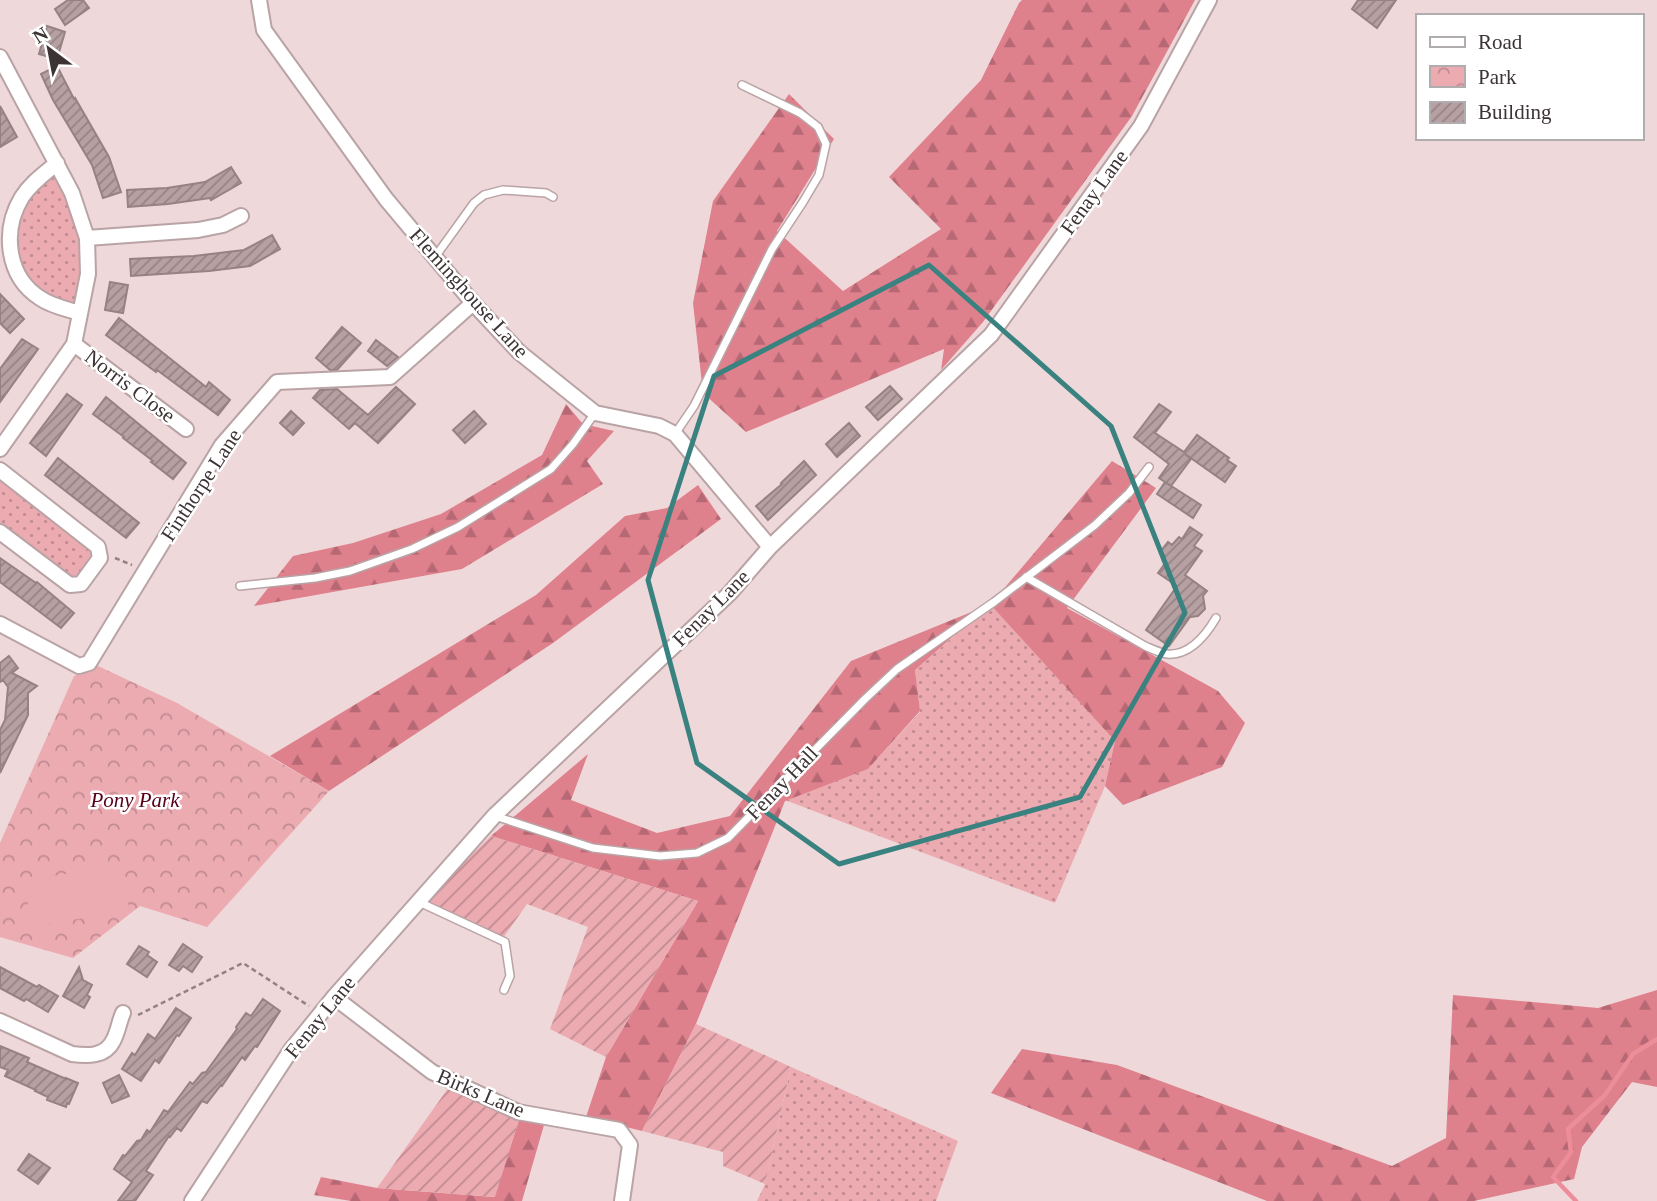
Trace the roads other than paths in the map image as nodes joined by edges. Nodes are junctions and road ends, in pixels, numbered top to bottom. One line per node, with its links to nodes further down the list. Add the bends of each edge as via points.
1 (259, 0): 9 (street, Fleminghouse Lane, via 264,30 386,200)
2 (1209, 0): 20 (street, Fenay Lane, via 1141,126 992,335)
3 (0, 57): 5 (street)
4 (742, 85): 15 (lane, via 800,113 818,127 826,145 819,175 772,249 694,406)
5 (57, 163): 8 (street); 11 (street, via 22,197 9,233 10,254 27,289 42,300)
6 (553, 197): 9 (lane, via 503,190 484,195)
7 (242, 216): 8 (street, via 198,230)
8 (87, 238): 11 (street, via 88,274)
9 (435, 258): 10 (street, Fleminghouse Lane)
10 (473, 303): 13 (street, Fleminghouse Lane, via 519,352); 24 (street, Finthorpe Lane, via 390,376 277,382 222,445 89,663 79,666)
11 (80, 313): 12 (street)
12 (74, 344): 14 (street, Norris Close); 16 (street)
13 (595, 413): 15 (street, Fleminghouse Lane, via 659,426); 22 (lane, via 551,469 412,549 350,571)
14 (186, 429)
15 (675, 434): 20 (street)
16 (0, 449)
17 (1149, 467): 21 (lane, Fenay Hall, via 1095,525)
18 (0, 470): 19 (street, via 98,547 100,558 81,584 70,585)
19 (0, 532)
20 (770, 547): 25 (street, Fenay Lane, via 730,593)
21 (1026, 577): 23 (lane, via 1166,654 1179,653 1200,641); 25 (lane, Fenay Hall, via 897,669 729,838 697,853 660,856 593,848)
22 (240, 586)
23 (1216, 618)
24 (0, 624)
25 (495, 815): 26 (street, Fenay Lane)
26 (418, 901): 27 (lane, via 506,942 510,976); 28 (street, Fenay Lane)
27 (504, 990)
28 (334, 998): 31 (street, Fenay Lane, via 291,1050); 32 (street, Birks Lane, via 432,1072 518,1112 619,1130 630,1145)
29 (123, 1013): 30 (street, via 107,1048 85,1055 72,1054)
30 (0, 1021)
31 (192, 1201)
32 (622, 1201)

